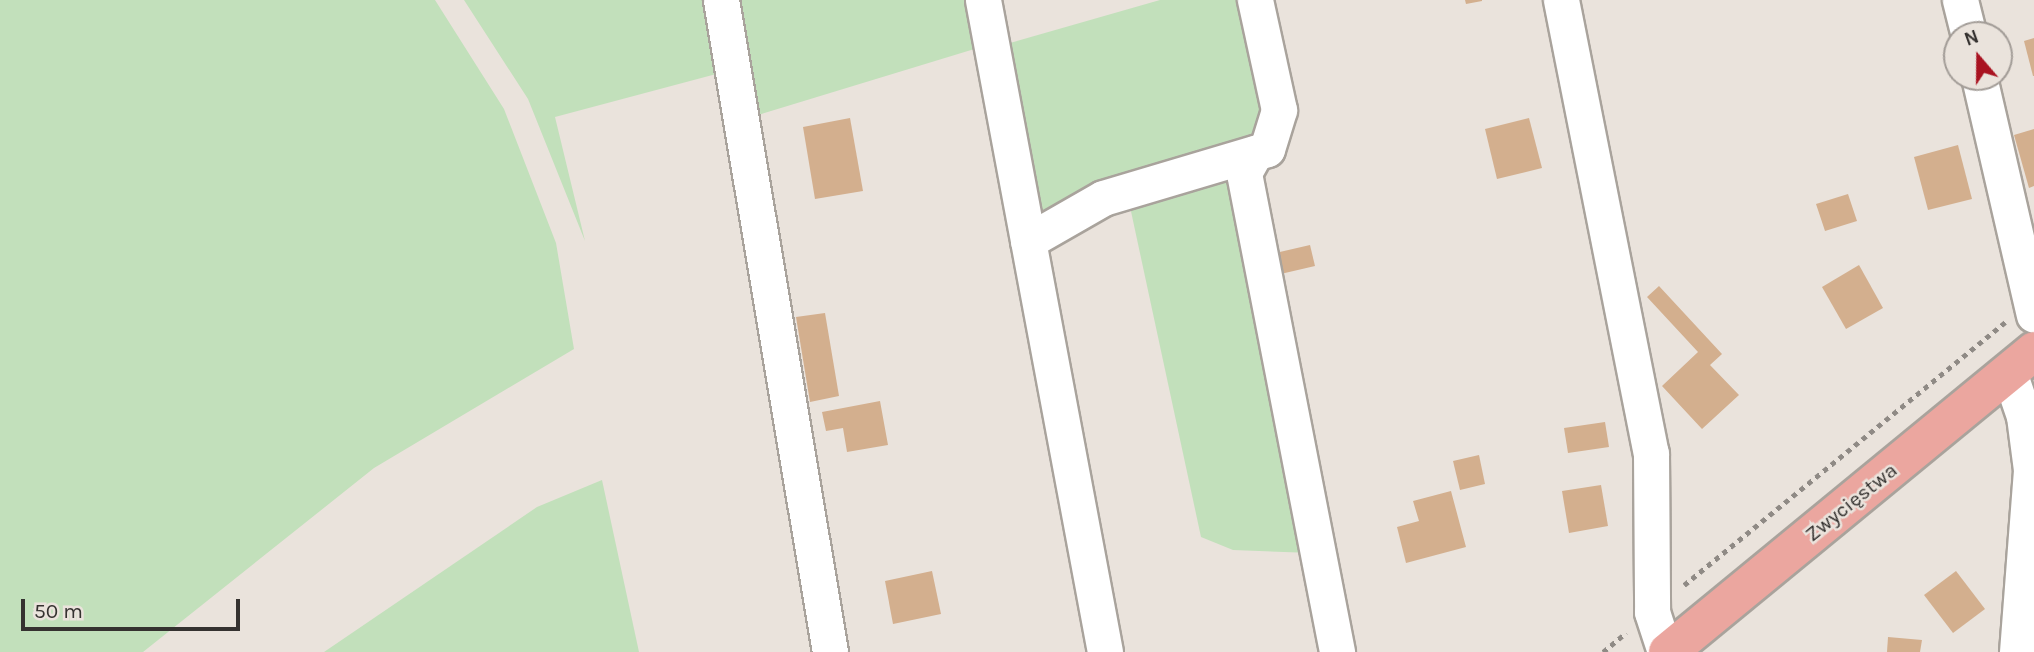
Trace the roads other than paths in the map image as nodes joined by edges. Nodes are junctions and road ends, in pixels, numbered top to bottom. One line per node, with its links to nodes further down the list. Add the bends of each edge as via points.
1 (721, 0): 12 (street)
2 (983, 0): 9 (street)
3 (1255, 0): 8 (street, via 1279,110 1267,149)
4 (1561, 0): 15 (street, via 1651,453 1651,612)
5 (1960, 0): 6 (street)
6 (1965, 21)
7 (1982, 91): 10 (street)
8 (1255, 153): 9 (street, via 1103,198); 14 (street, via 1244,173)
9 (1028, 241): 13 (street)
10 (2032, 308)
11 (2022, 361): 15 (main road, Zwycięstwa); 16 (street, via 2031,470)
12 (830, 652)
13 (1105, 652)
14 (1337, 652)
15 (1667, 652)
16 (2017, 652)

